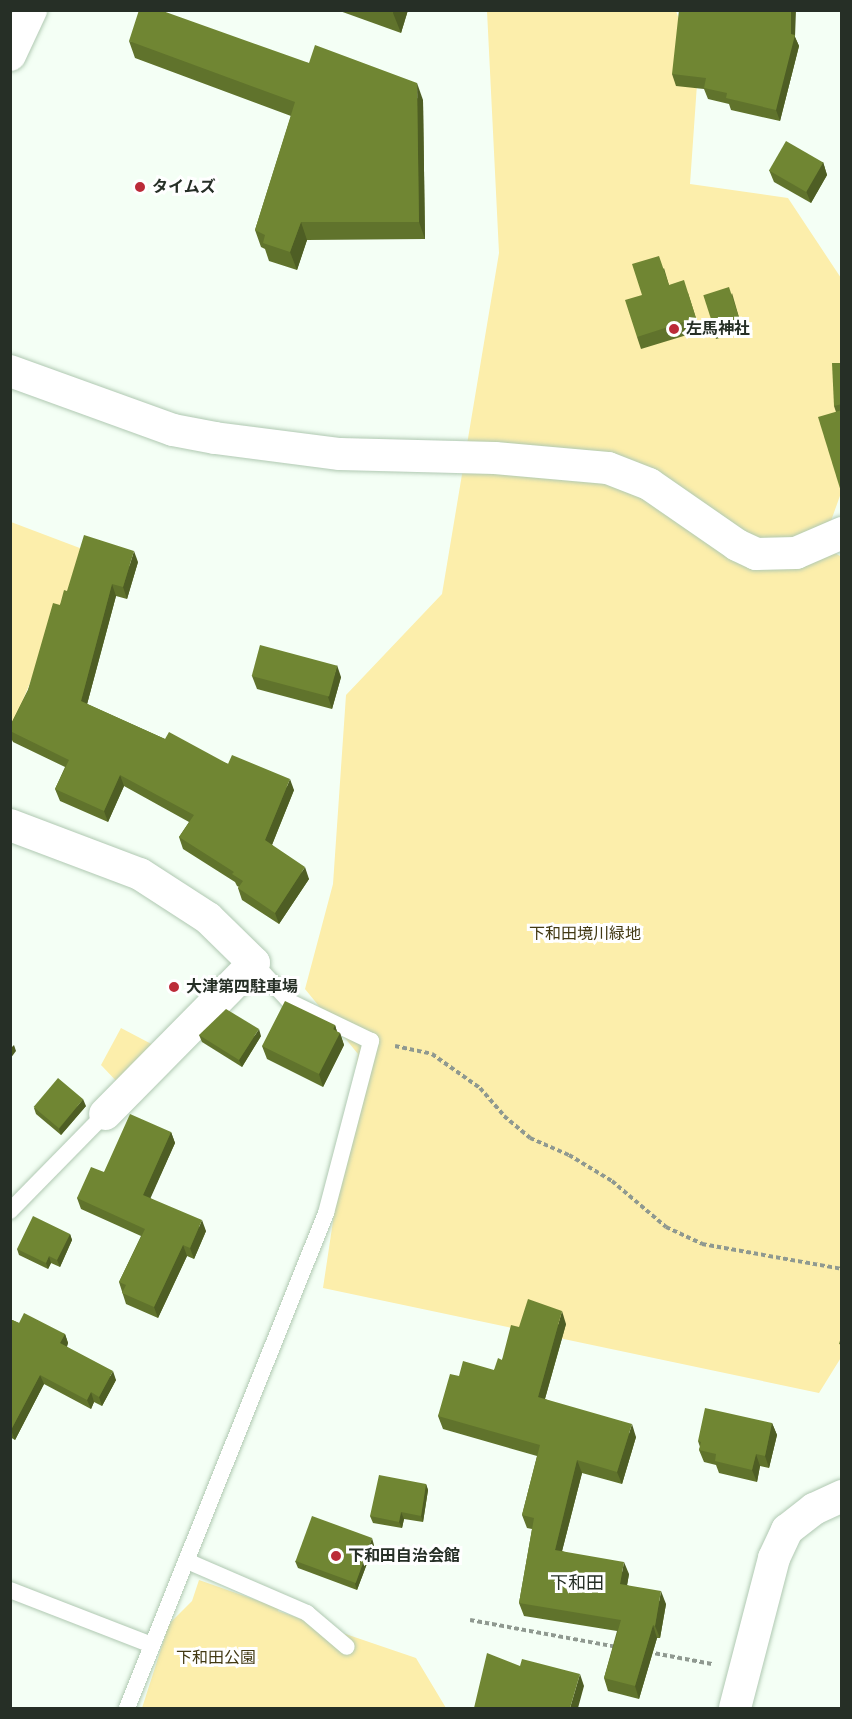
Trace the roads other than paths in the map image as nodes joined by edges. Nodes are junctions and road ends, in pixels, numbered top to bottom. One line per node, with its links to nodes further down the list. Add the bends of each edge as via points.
1 (22, 20): 2 (street)
2 (10, 55)
3 (10, 371): 4 (street, via 173,430 215,438 340,454 495,458 608,468 649,484 756,554 796,553)
4 (842, 533)
5 (10, 825): 6 (street, via 140,874 208,918)
6 (254, 963): 7 (street); 10 (lane, via 290,1002 371,1041 326,1213)
7 (105, 1114): 8 (lane)
8 (10, 1211)
9 (842, 1496): 15 (street, via 814,1509 787,1530 774,1558)
10 (187, 1561): 12 (lane); 13 (lane, via 307,1613)
11 (10, 1590): 12 (lane)
12 (152, 1645): 14 (lane)
13 (347, 1647)
14 (127, 1708)
15 (735, 1708)

